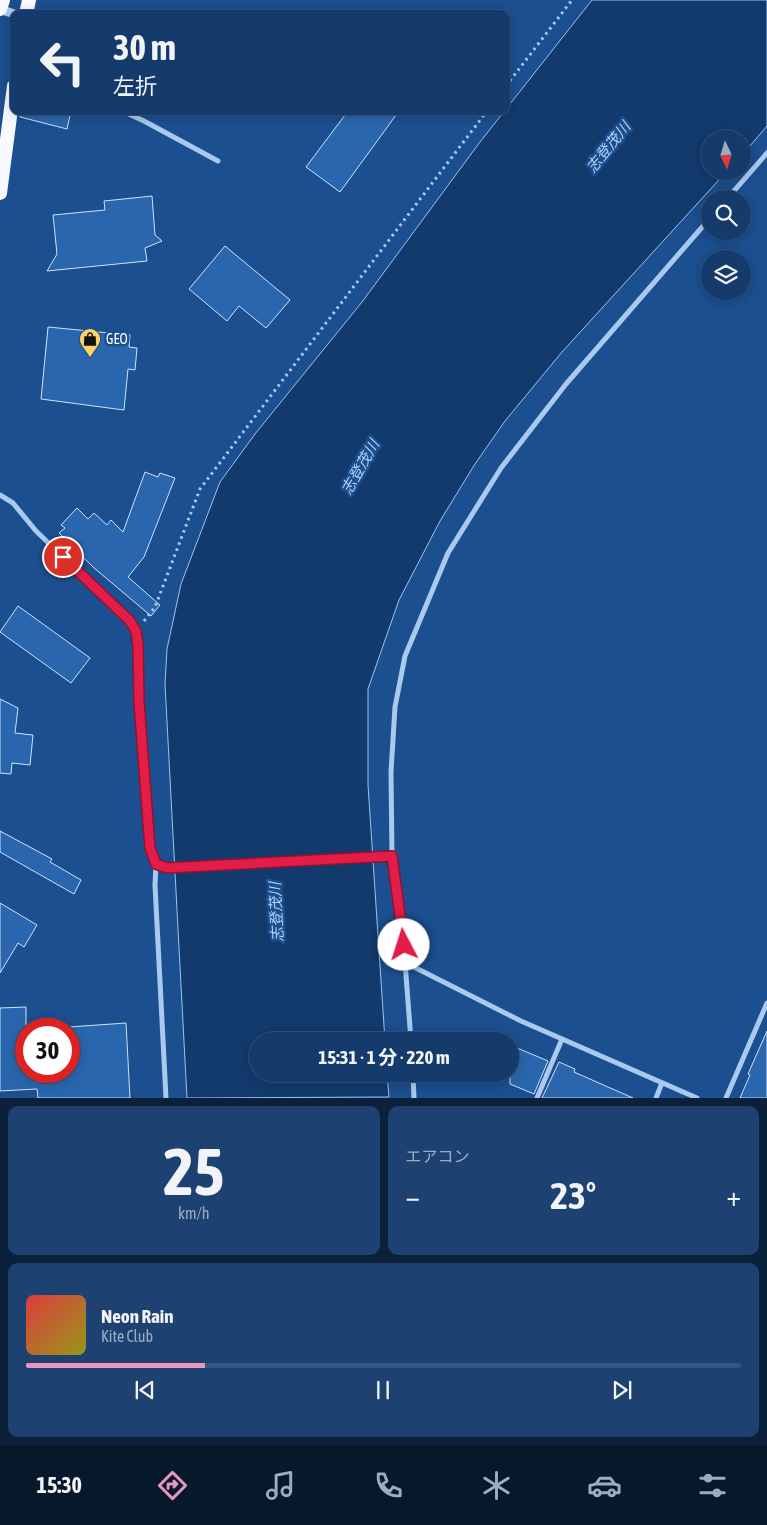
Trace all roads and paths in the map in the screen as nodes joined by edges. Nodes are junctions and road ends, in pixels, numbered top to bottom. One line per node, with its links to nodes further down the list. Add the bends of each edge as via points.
1 (3, 0): 3 (highway)
2 (572, 0): 4 (path)
3 (0, 9)
4 (510, 81)
5 (10, 115): 11 (highway)
6 (131, 115): 9 (street)
7 (484, 115): 14 (path, via 200,489 155,607)
8 (767, 153): 10 (street)
9 (218, 161)
10 (735, 190)
11 (0, 193)
12 (701, 228): 15 (street, via 566,384 501,468 448,553 405,656 395,707 391,772)
13 (0, 495): 14 (street, via 13,503 36,531 130,621)
14 (136, 631): 16 (street, via 150,848)
15 (392, 856): 16 (street, via 167,868); 17 (street)
16 (156, 864): 23 (street)
17 (406, 963): 19 (street); 20 (street)
18 (767, 1003): 28 (street)
19 (410, 1032)
20 (562, 1039): 22 (street); 25 (street)
21 (413, 1082): 24 (street)
22 (662, 1083): 26 (street); 27 (street)
23 (166, 1098)
24 (414, 1098)
25 (537, 1098)
26 (656, 1098)
27 (697, 1098)
28 (726, 1098)

